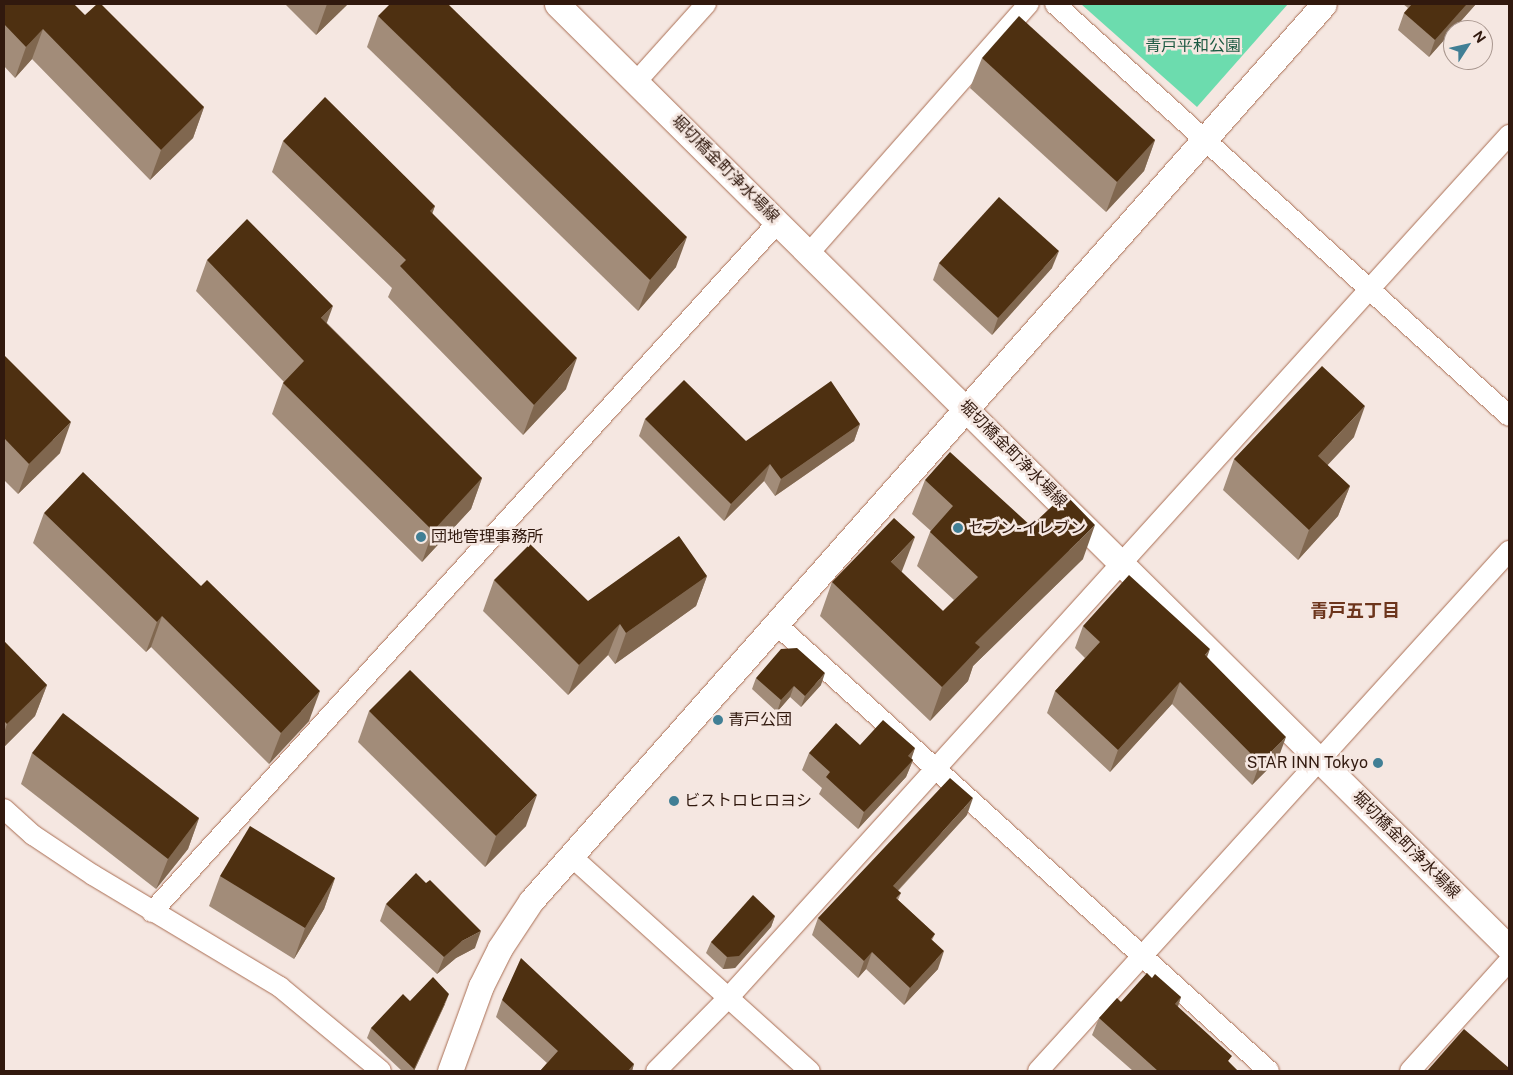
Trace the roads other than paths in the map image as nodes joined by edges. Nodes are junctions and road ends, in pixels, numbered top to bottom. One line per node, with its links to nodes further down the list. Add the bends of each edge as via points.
1 (557, 4): 6 (street, 堀切橋金町浄水場線)
2 (706, 4): 6 (street)
3 (1029, 4): 10 (street)
4 (1055, 4): 8 (street)
5 (1324, 4): 8 (street)
6 (636, 82): 9 (street, 堀切橋金町浄水場線)
7 (1509, 135): 11 (street)
8 (1205, 138): 11 (street, via 1219,155); 12 (street)
9 (778, 222): 10 (street, 堀切橋金町浄水場線); 21 (street)
10 (810, 252): 12 (street, 堀切橋金町浄水場線)
11 (1369, 289): 13 (street); 15 (street)
12 (969, 409): 15 (street, 堀切橋金町浄水場線); 16 (street)
13 (1509, 416)
14 (1509, 551): 17 (street)
15 (1122, 562): 17 (street, 堀切橋金町浄水場線); 18 (street)
16 (777, 625): 18 (street); 20 (street)
17 (1320, 760): 22 (street, 堀切橋金町浄水場線); 23 (street)
18 (935, 768): 23 (street); 25 (street)
19 (4, 809): 21 (street, via 33,835)
20 (572, 857): 25 (street); 27 (street, via 532,901 500,948 464,1025)
21 (152, 912): 26 (street, via 280,988)
22 (1509, 948)
23 (1142, 958): 30 (street); 31 (street)
24 (1509, 961): 32 (street)
25 (729, 997): 28 (street); 29 (street)
26 (381, 1071)
27 (450, 1071)
28 (656, 1071)
29 (810, 1071)
30 (1038, 1071)
31 (1268, 1071)
32 (1410, 1071)

